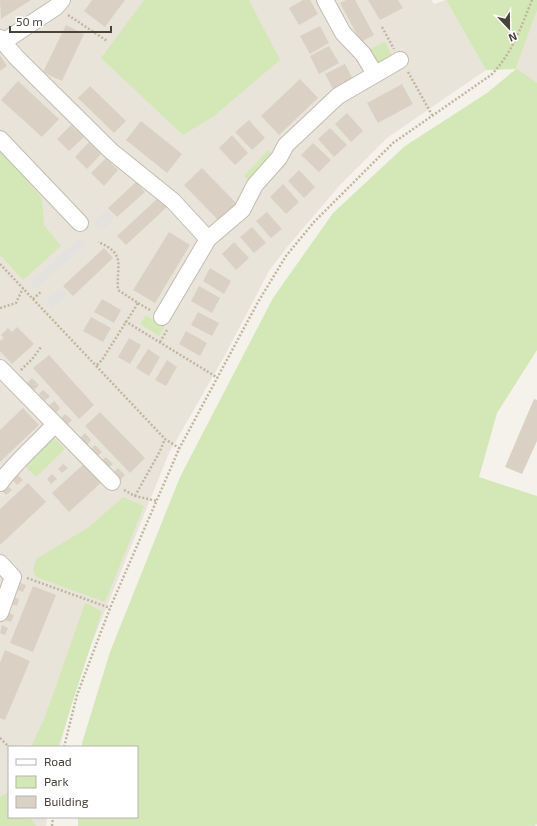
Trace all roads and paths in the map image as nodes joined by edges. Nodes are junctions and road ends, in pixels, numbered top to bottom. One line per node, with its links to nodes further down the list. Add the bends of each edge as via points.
1 (325, 0): 7 (street, via 343,33 363,54)
2 (532, 0): 22 (path, via 517,37 502,64 491,75 393,143 314,222 286,256)
3 (59, 4): 4 (street); 5 (path)
4 (2, 40): 10 (street, via 111,151 173,201)
5 (107, 42)
6 (400, 60): 7 (street)
7 (375, 74): 10 (street, via 338,96 286,145 255,185 242,210)
8 (0, 139): 9 (street)
9 (80, 223)
10 (208, 239): 17 (street)
11 (98, 242): 18 (path, via 110,247 118,258 118,290 138,303)
12 (0, 264): 13 (path)
13 (23, 288): 15 (path); 16 (path, via 16,303)
14 (42, 291): 15 (path)
15 (33, 299): 20 (path)
16 (0, 308)
17 (162, 317)
18 (125, 321): 20 (path); 22 (path)
19 (41, 347): 23 (path)
20 (97, 365): 25 (path)
21 (0, 368): 23 (street)
22 (218, 378): 26 (path)
23 (11, 381): 24 (street)
24 (55, 424): 27 (street, via 11,467); 28 (street)
25 (165, 439): 26 (path); 29 (path, via 135,496)
26 (179, 449): 29 (path)
27 (0, 482)
28 (112, 482)
29 (157, 501): 32 (path)
30 (0, 563): 31 (street)
31 (13, 577): 32 (path, via 22,576); 33 (street)
32 (110, 608): 36 (path, via 77,695)
33 (0, 613)
34 (0, 738): 35 (path)
35 (9, 746)
36 (64, 746)

